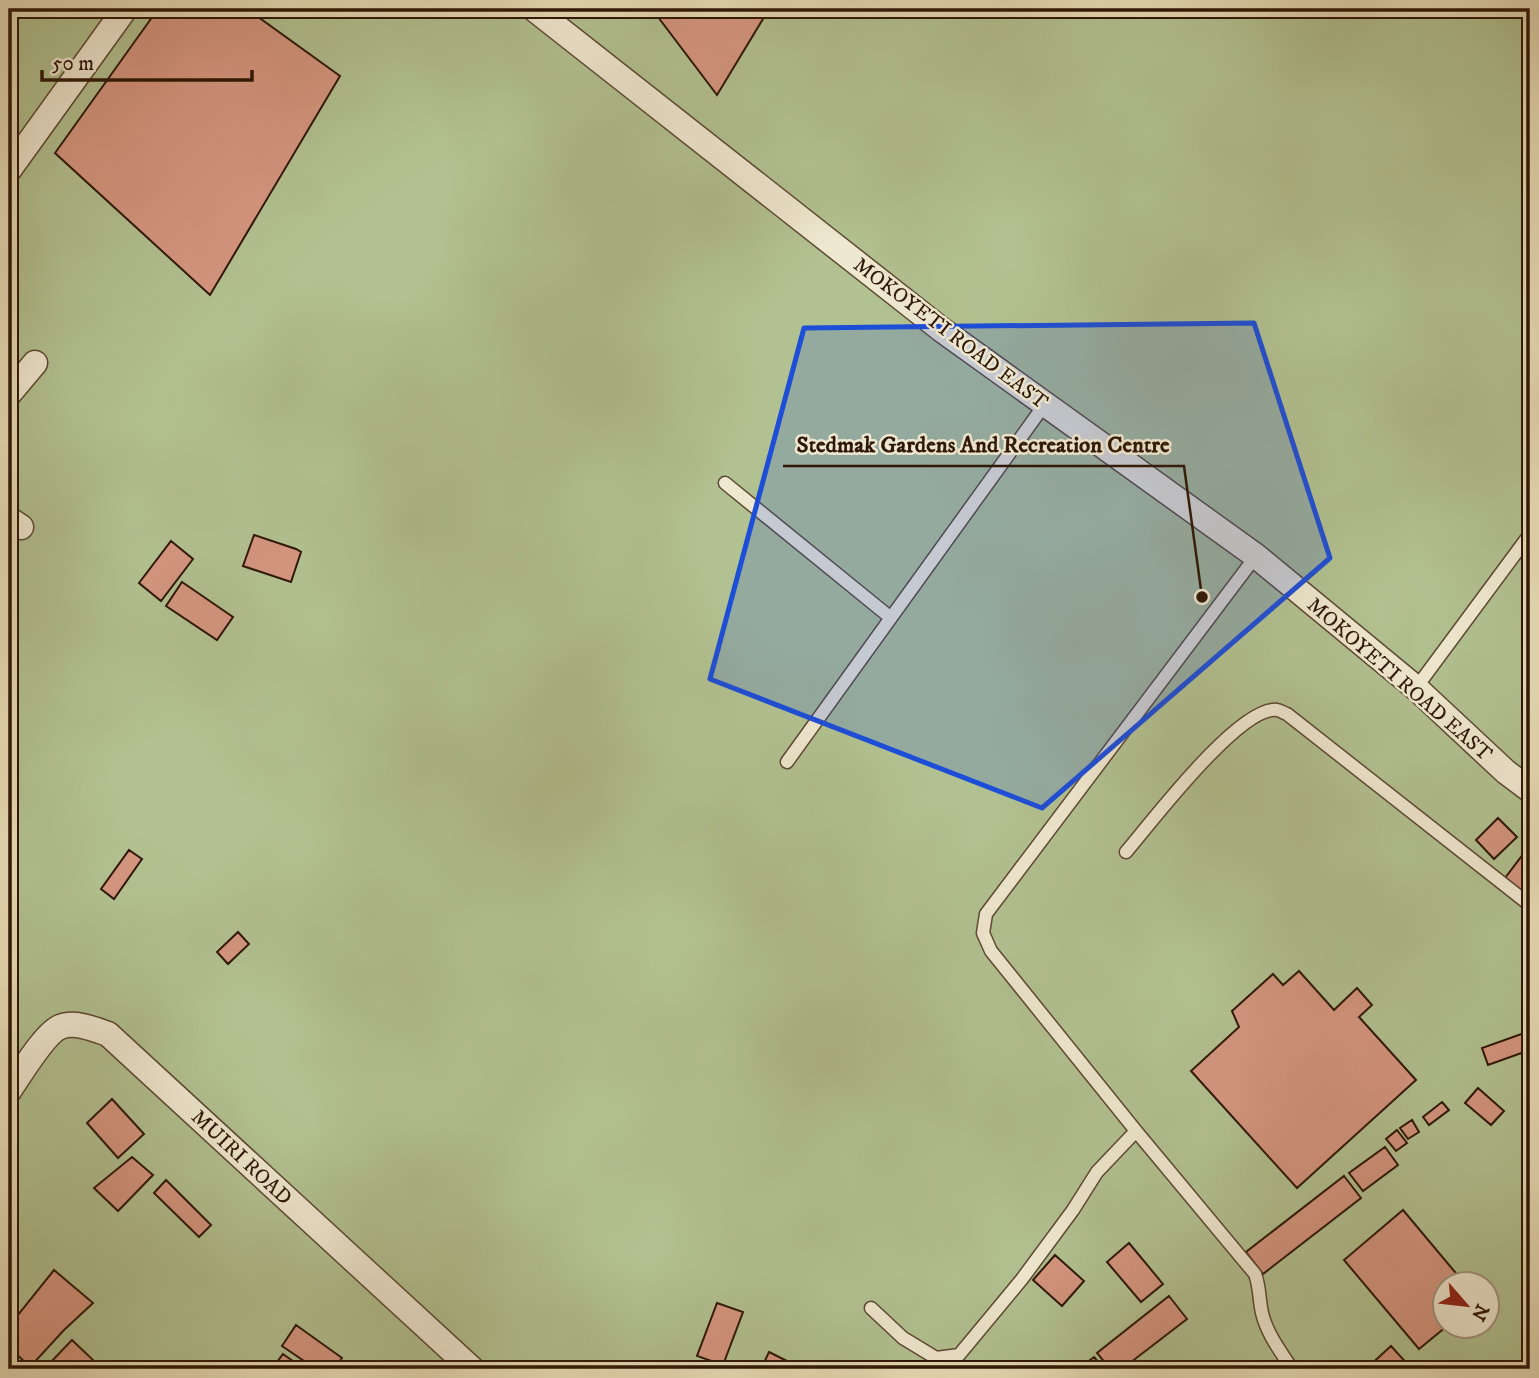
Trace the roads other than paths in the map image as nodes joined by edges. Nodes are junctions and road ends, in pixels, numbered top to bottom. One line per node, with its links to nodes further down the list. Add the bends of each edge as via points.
1 (125, 9): 3 (street)
2 (534, 9): 6 (street, MOKOYETI ROAD EAST, via 942,330)
3 (9, 170)
4 (35, 363): 5 (street)
5 (9, 394)
6 (1045, 404): 9 (street, MOKOYETI ROAD EAST); 10 (lane)
7 (725, 483): 10 (lane)
8 (1530, 534): 11 (lane)
9 (1256, 556): 11 (street, MOKOYETI ROAD EAST); 17 (lane, via 986,914 983,933 991,951)
10 (891, 618): 12 (lane)
11 (1416, 688): 13 (street, MOKOYETI ROAD EAST)
12 (787, 762)
13 (1530, 790)
14 (1126, 852): 15 (lane, via 1216,747 1238,727 1277,710)
15 (1530, 905)
16 (9, 1091): 19 (street, MUIRI ROAD, via 43,1042 60,1027 85,1026 108,1034)
17 (1136, 1131): 18 (lane, via 1097,1172 1022,1279 959,1355 936,1358 903,1338); 20 (lane, via 1255,1274 1269,1333)
18 (871, 1308)
19 (472, 1369)
20 (1293, 1369)

